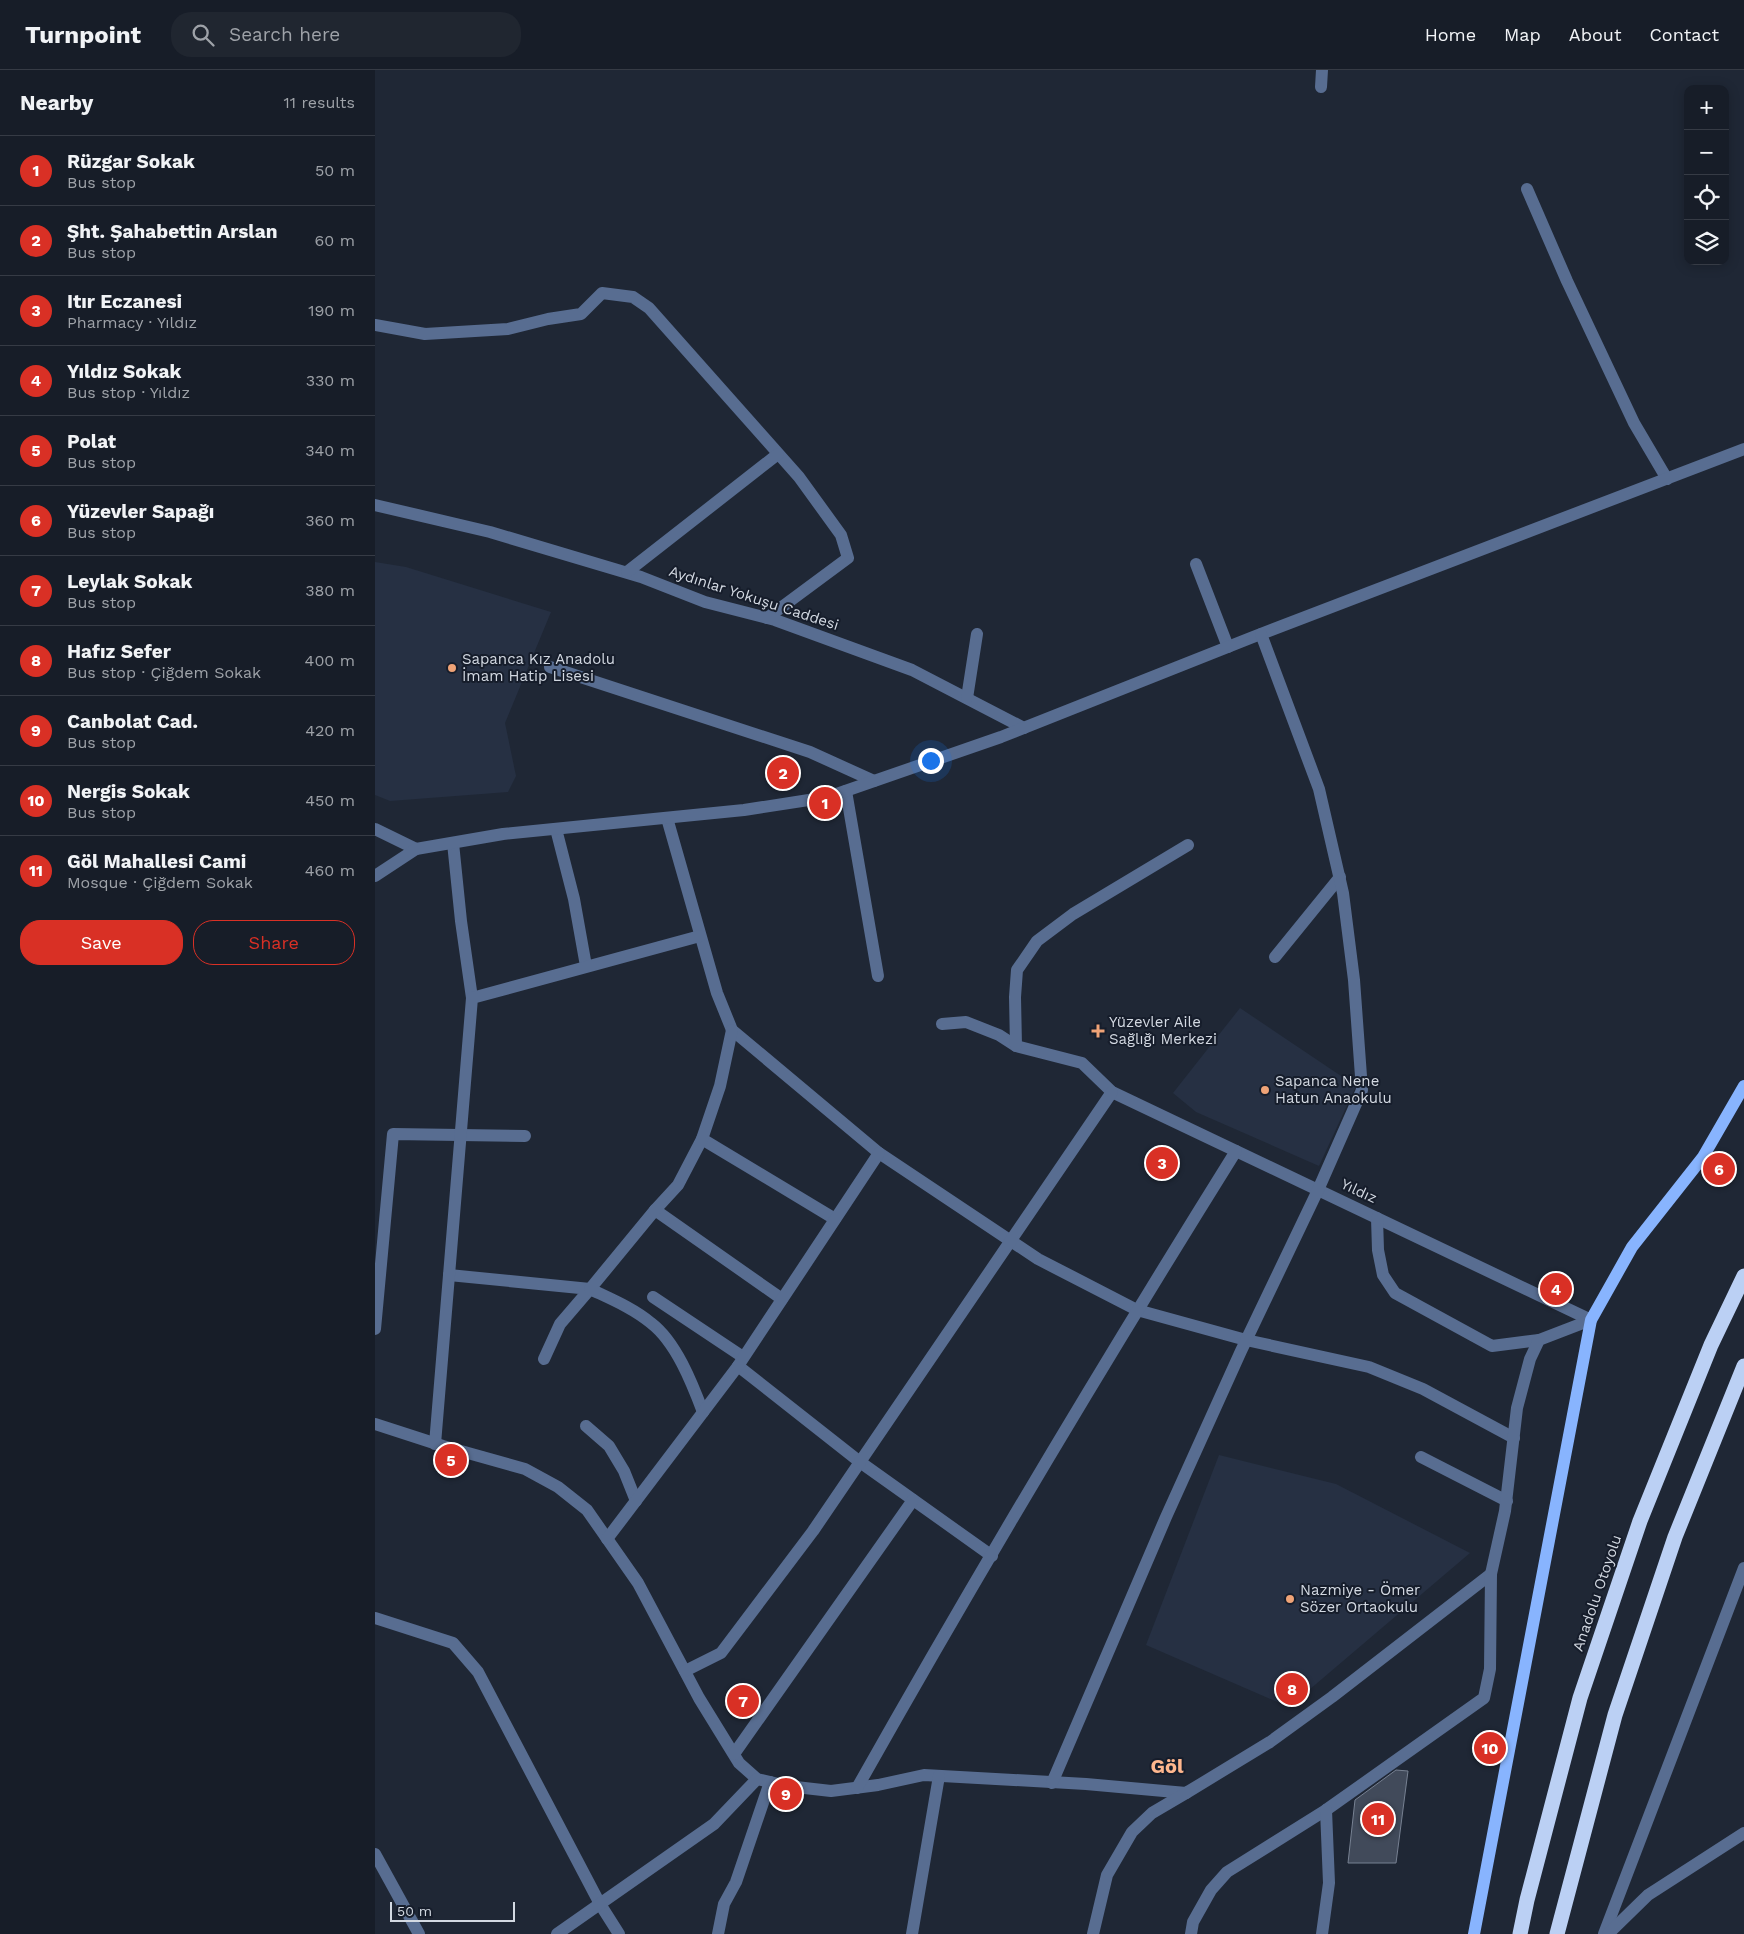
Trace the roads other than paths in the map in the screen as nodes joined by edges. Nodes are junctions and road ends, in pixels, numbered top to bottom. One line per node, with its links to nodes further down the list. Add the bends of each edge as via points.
1 (1322, 70): 2 (street)
2 (1321, 87)
3 (1527, 189): 7 (street, via 1634,423)
4 (375, 325): 6 (street, via 425,334 508,329 581,314 602,293 633,297 649,308)
5 (1744, 449): 7 (street)
6 (778, 454): 10 (street); 11 (street, via 841,535 847,558)
7 (1667, 479): 13 (street)
8 (375, 505): 10 (street, Aydınlar Yokuşu Caddesi, via 490,532)
9 (1196, 564): 14 (street)
10 (627, 572): 11 (street, Aydınlar Yokuşu Caddesi, via 705,602)
11 (767, 618): 16 (street, Aydınlar Yokuşu Caddesi, via 912,670)
12 (977, 634): 16 (street)
13 (1261, 634): 14 (street); 27 (street, via 1319,788)
14 (1228, 647): 17 (street)
15 (550, 667): 18 (street, via 810,752)
16 (967, 698): 17 (street, Aydınlar Yokuşu Caddesi)
17 (1024, 728): 18 (street)
18 (874, 781): 19 (street)
19 (845, 791): 20 (street, via 828,797 744,810); 31 (street)
20 (667, 818): 22 (street); 28 (street)
21 (375, 829): 25 (street)
22 (556, 829): 23 (street); 30 (street, via 575,899)
23 (453, 843): 25 (street); 32 (street)
24 (1188, 845): 35 (street, via 1073,914 1037,941 1017,970)
25 (416, 849): 26 (street)
26 (375, 876)
27 (1339, 876): 29 (street); 43 (street, via 1354,980 1362,1090)
28 (701, 936): 30 (street); 34 (street, via 717,993)
29 (1275, 957)
30 (587, 966): 32 (street)
31 (878, 976)
32 (472, 998): 38 (street)
33 (942, 1024): 35 (street, Yıldız, via 966,1022 999,1035)
34 (732, 1030): 40 (street, via 720,1086); 42 (street)
35 (1016, 1046): 37 (street, Yıldız, via 1082,1063)
36 (1744, 1086): 55 (main road, via 1703,1157 1632,1247)
37 (1112, 1092): 41 (street, Yıldız); 47 (street)
38 (461, 1134): 39 (street); 48 (street, via 393,1134); 49 (street)
39 (525, 1136)
40 (702, 1139): 44 (street, via 678,1185); 46 (street)
41 (1236, 1151): 43 (street, Yıldız); 54 (street)
42 (879, 1153): 46 (street); 47 (street)
43 (1318, 1190): 45 (street, Yıldız); 57 (street)
44 (655, 1210): 51 (street); 53 (street)
45 (1377, 1218): 55 (street, Yıldız); 58 (street, via 1377,1250 1383,1275 1395,1293 1492,1346)
46 (835, 1220): 53 (street)
47 (1011, 1241): 54 (street, via 1038,1259); 68 (street)
48 (379, 1248): 56 (street)
49 (449, 1275): 51 (street); 66 (street)
50 (1744, 1276): 98 (highway, Anadolu Otoyolu, via 1711,1346 1640,1521 1583,1689)
51 (590, 1289): 59 (street, via 560,1324); 62 (street, via 652,1324 675,1351)
52 (653, 1297): 60 (street)
53 (782, 1299): 60 (street)
54 (1137, 1310): 57 (street); 73 (street)
55 (1591, 1320): 58 (street); 97 (main road)
56 (375, 1329)
57 (1247, 1340): 65 (street, via 1369,1367 1423,1389); 82 (street, via 1166,1516)
58 (1539, 1340): 65 (street, via 1530,1359 1517,1408)
59 (544, 1359)
60 (741, 1361): 62 (street); 68 (street)
61 (1744, 1366): 99 (highway, via 1675,1537 1615,1715)
62 (703, 1412): 70 (street)
63 (375, 1424): 66 (street)
64 (586, 1426): 70 (street, via 609,1446)
65 (1514, 1438): 71 (street)
66 (435, 1444): 72 (street, via 525,1468 558,1487 587,1510)
67 (1421, 1458): 71 (street)
68 (860, 1462): 69 (street); 77 (street, via 813,1531 721,1653)
69 (913, 1500): 73 (street); 78 (street)
70 (636, 1501): 72 (street)
71 (1507, 1501): 75 (street)
72 (607, 1539): 77 (street, via 638,1583)
73 (992, 1556): 83 (street)
74 (1744, 1568): 100 (street)
75 (1491, 1574): 84 (street, via 1270,1742); 85 (street, via 1490,1669 1483,1698)
76 (375, 1618): 88 (street, via 453,1643 478,1672)
77 (685, 1671): 78 (street)
78 (734, 1754): 80 (street)
79 (939, 1776): 82 (street); 83 (street, via 924,1775); 93 (street)
80 (757, 1779): 81 (street); 88 (street, via 714,1824)
81 (770, 1782): 83 (street, via 831,1791); 92 (street, via 736,1882 724,1904)
82 (1053, 1783): 84 (street)
83 (857, 1788)
84 (1186, 1793): 94 (street, via 1152,1813 1131,1832 1107,1875)
85 (1326, 1810): 95 (street, via 1227,1872 1211,1890 1193,1922); 96 (street, via 1329,1883)
86 (1744, 1833): 101 (street, via 1648,1895)
87 (375, 1854): 89 (street)
88 (600, 1904): 90 (street); 91 (street)
89 (419, 1934)
90 (557, 1934)
91 (619, 1934)
92 (718, 1934)
93 (912, 1934)
94 (1093, 1934)
95 (1191, 1934)
96 (1321, 1934)
97 (1474, 1934)
98 (1520, 1934)
99 (1557, 1934)
100 (1604, 1934)
101 (1607, 1934)

